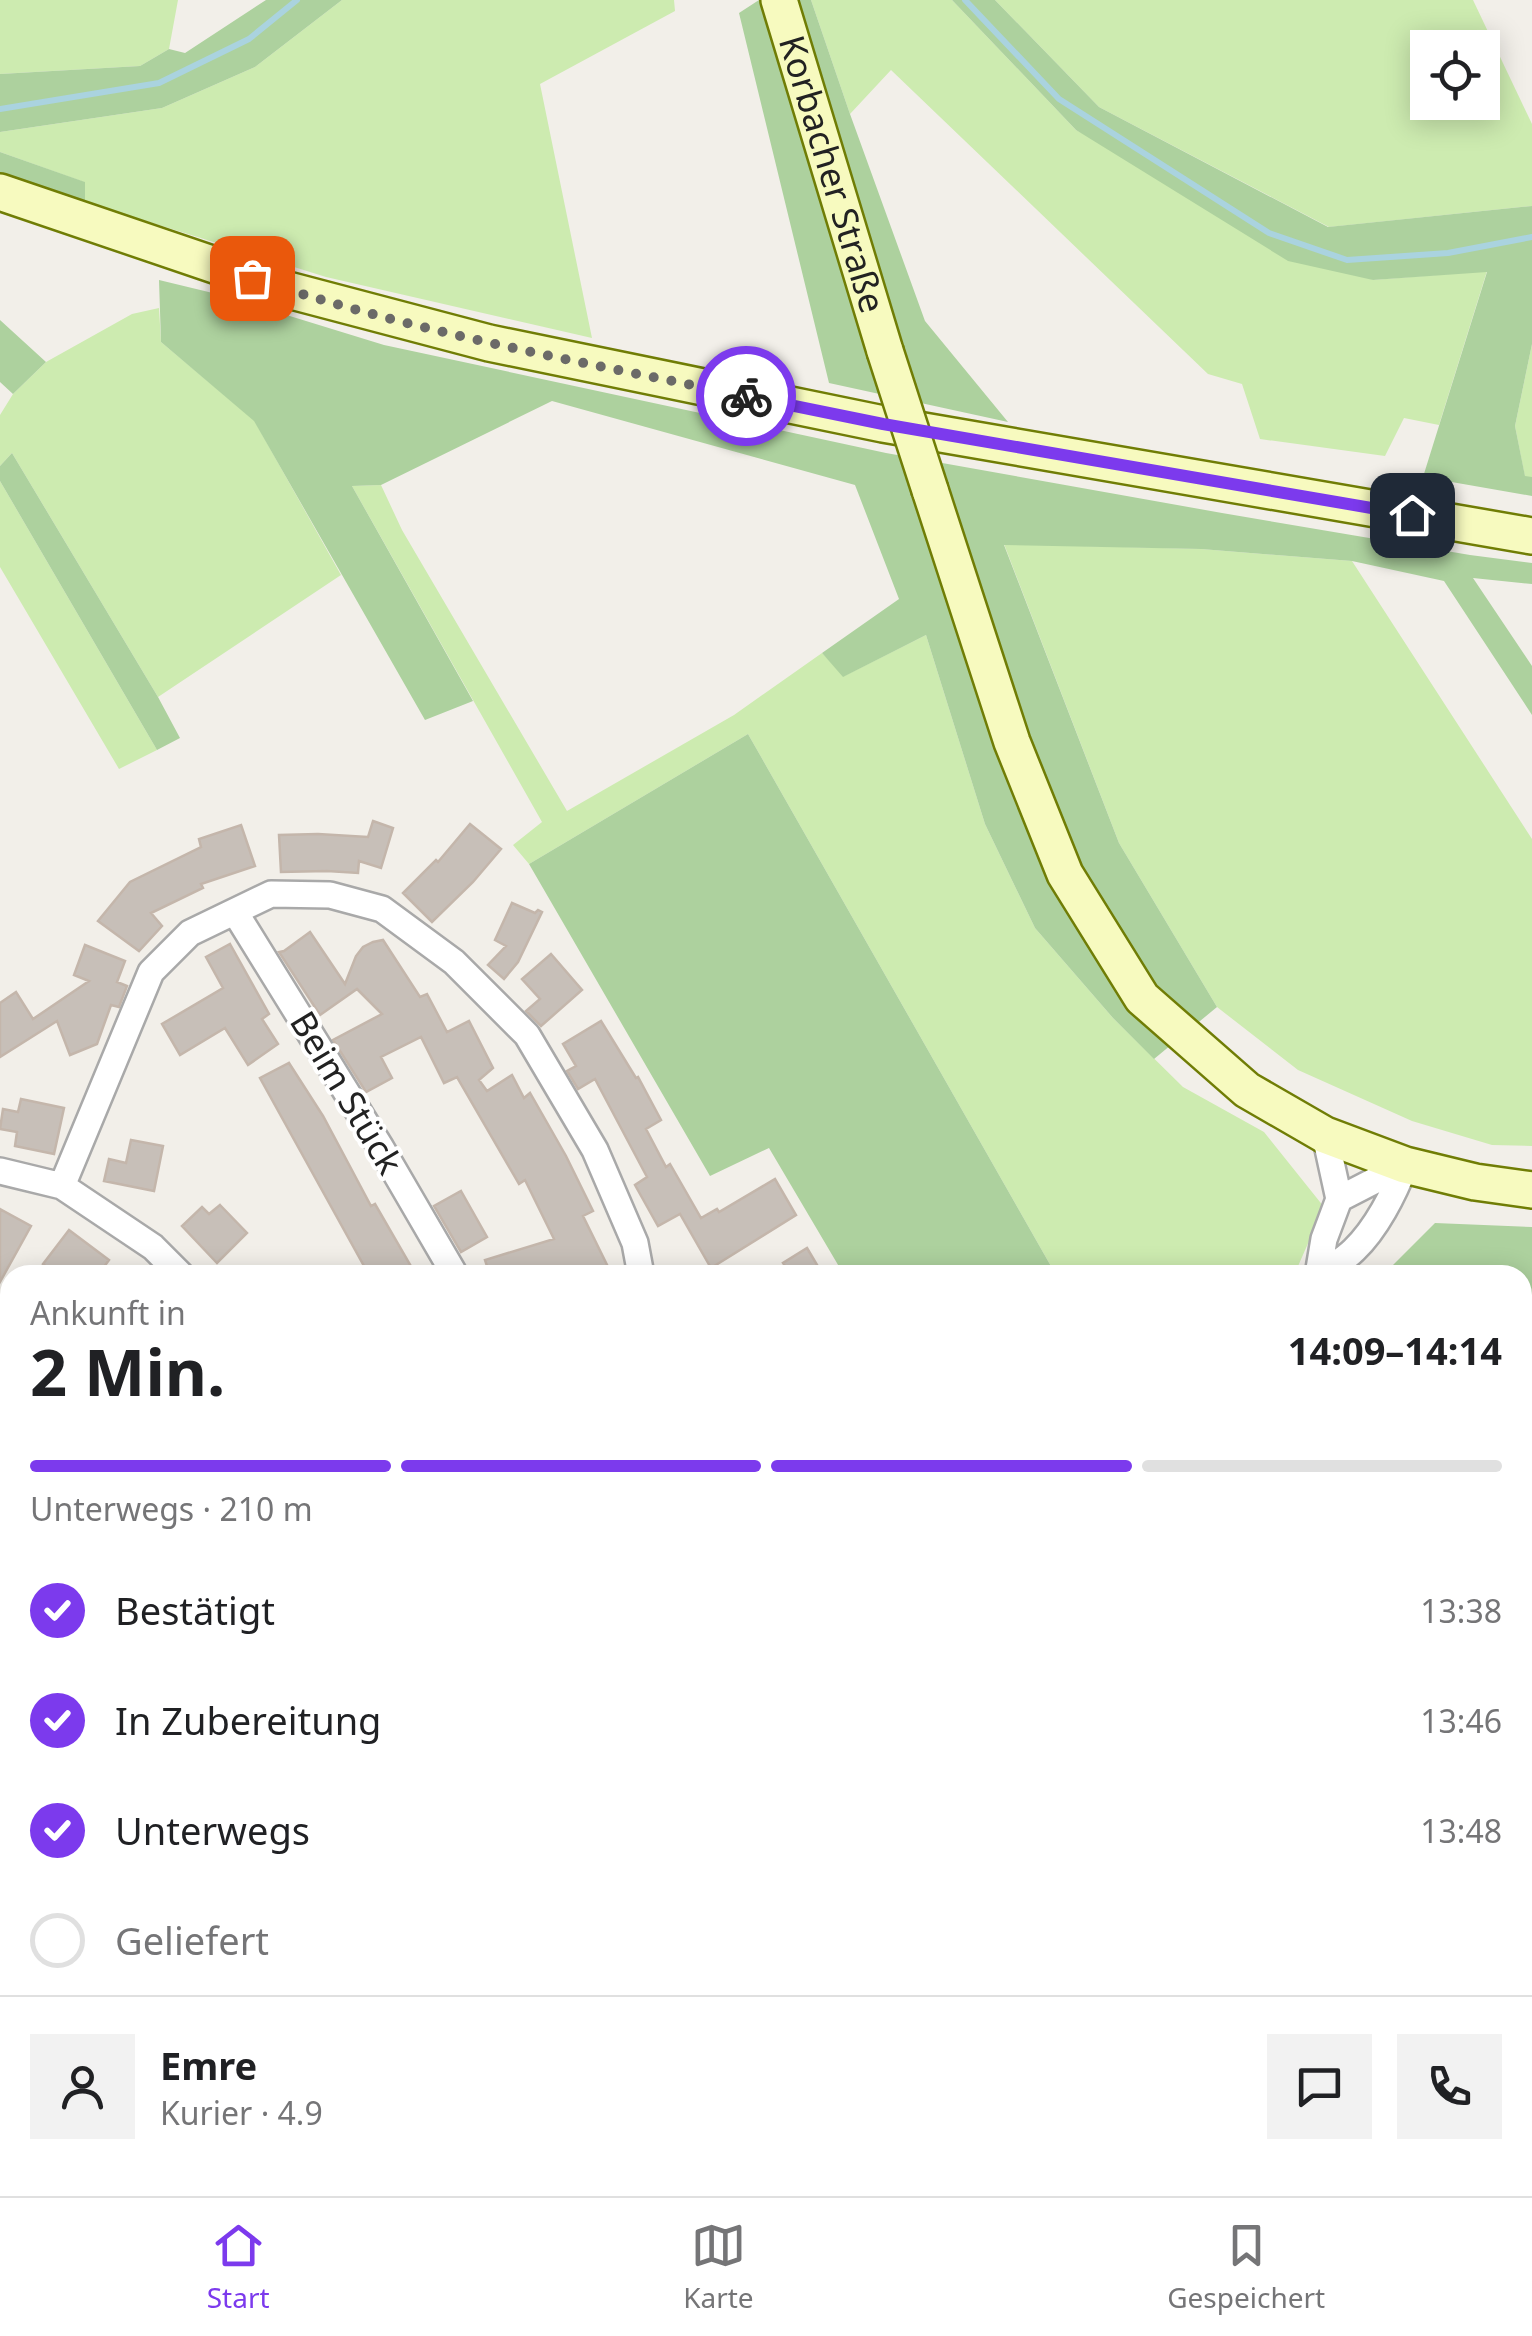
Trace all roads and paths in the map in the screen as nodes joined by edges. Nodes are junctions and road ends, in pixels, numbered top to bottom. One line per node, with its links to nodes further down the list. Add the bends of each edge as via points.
1 (779, 0): 5 (main road, Korbacher Straße, bridge, via 1012,742 1064,874 1142,998 1247,1090)
2 (0, 192): 3 (main road, via 288,290 489,343 883,424)
3 (1529, 536)
4 (235, 912): 8 (street, via 190,933 151,972); 12 (street, Beim Stück); 13 (street, via 271,894 330,896 382,909 454,962 527,1035 596,1150)
5 (1326, 1134): 6 (main road, Korbacher Straße); 10 (street)
6 (1405, 1165): 9 (main road, Korbacher Straße); 10 (street); 15 (street, via 1374,1224)
7 (0, 1172): 8 (street)
8 (62, 1186): 11 (street)
9 (1532, 1190)
10 (1340, 1199): 14 (street)
11 (171, 1265)
12 (449, 1265)
13 (639, 1265)
14 (1320, 1265)
15 (1333, 1265)

